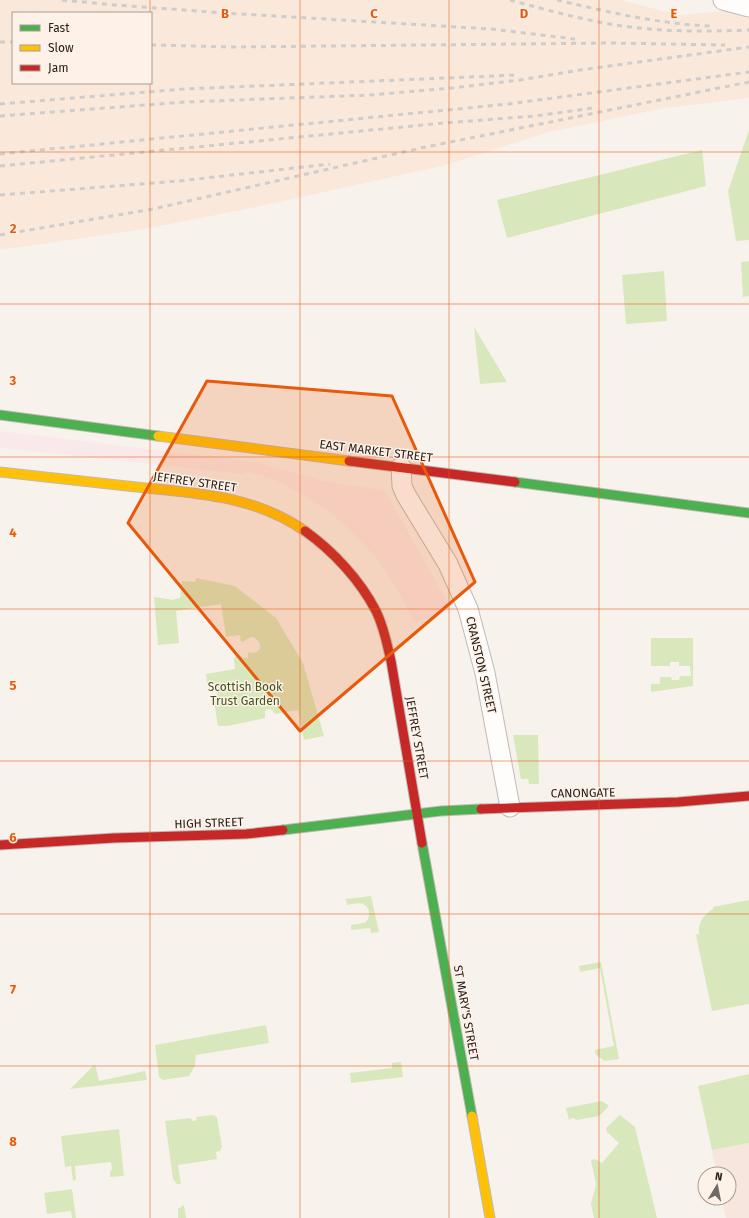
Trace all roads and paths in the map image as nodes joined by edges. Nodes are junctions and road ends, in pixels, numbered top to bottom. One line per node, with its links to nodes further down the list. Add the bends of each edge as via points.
1 (723, 0): 2 (street)
2 (749, 7)
3 (0, 415): 4 (street, EAST MARKET STREET)
4 (400, 467): 6 (street, EAST MARKET STREET); 8 (street, CRANSTON STREET, via 402,486 406,495 448,564 468,609 485,673)
5 (0, 472): 9 (street, JEFFREY STREET, via 219,496 281,515 322,544 350,572 365,592 383,628 404,727)
6 (749, 513)
7 (749, 796): 8 (street, CANONGATE, via 678,802)
8 (510, 807): 9 (street, CANONGATE)
9 (417, 813): 10 (street, HIGH STREET, via 246,834); 11 (street, ST MARY'S STREET)
10 (0, 845)
11 (490, 1218)

